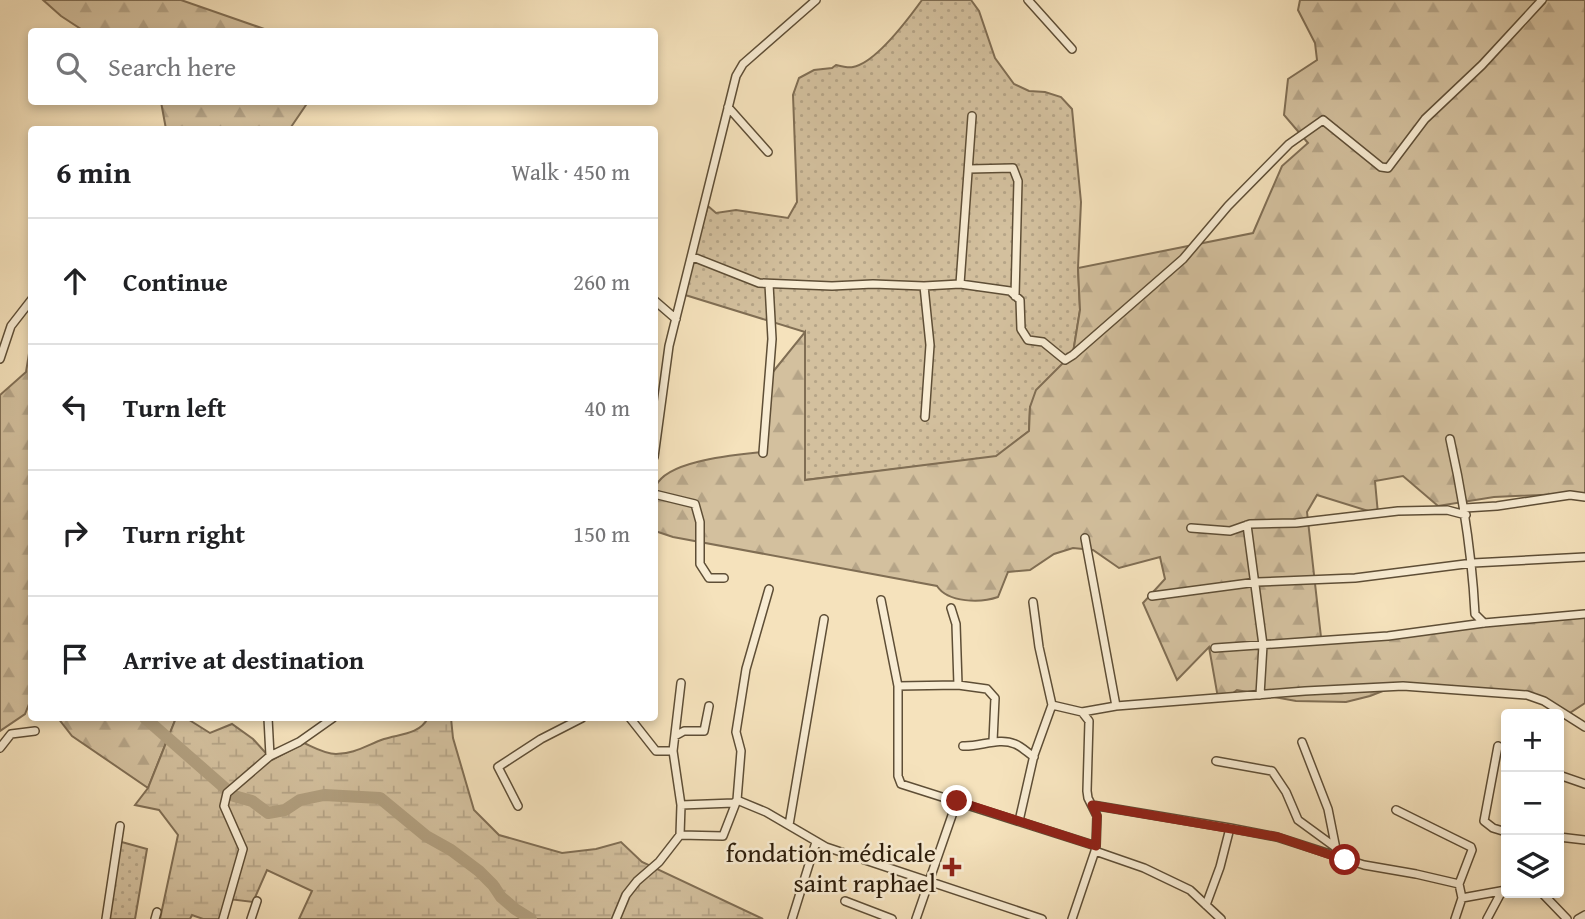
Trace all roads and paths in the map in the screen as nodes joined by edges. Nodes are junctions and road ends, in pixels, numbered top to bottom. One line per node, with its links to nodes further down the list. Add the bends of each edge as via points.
1 (1028, 0): 4 (street)
2 (1542, 0): 13 (street, via 1425,119 1388,168 1323,120 1289,144 1183,259 1065,360 1043,342 1028,340 1021,329 1020,300)
3 (812, 1): 5 (street, via 743,64)
4 (1072, 49)
5 (728, 107): 7 (street); 9 (street)
6 (972, 116): 8 (street)
7 (768, 152)
8 (969, 169): 11 (street); 13 (street, via 1013,168 1018,181)
9 (693, 257): 10 (street); 16 (street)
10 (769, 284): 12 (street); 21 (street, via 772,339)
11 (960, 284): 12 (street); 13 (street, via 1010,291)
12 (924, 286): 18 (street, via 930,345)
13 (1015, 296)
14 (658, 303): 16 (street)
15 (28, 304): 17 (street, via 11,326)
16 (676, 319): 19 (street)
17 (0, 359)
18 (925, 417)
19 (658, 427)
20 (1450, 439): 24 (street)
21 (763, 453)
22 (658, 495): 30 (street, via 695,504 700,564 709,578)
23 (1585, 497): 24 (street, via 1570,495)
24 (1465, 511): 25 (street, via 1398,511); 29 (street)
25 (1247, 525): 26 (street, via 1230,531); 31 (street)
26 (1191, 528)
27 (1085, 538): 48 (street)
28 (1585, 557): 29 (street)
29 (1473, 563): 31 (street, via 1355,578); 39 (street, via 1475,614)
30 (724, 578)
31 (1253, 583): 33 (street); 40 (street)
32 (769, 589): 68 (street, via 746,669 736,732 741,751)
33 (1152, 596)
34 (881, 600): 44 (street)
35 (1033, 602): 46 (street)
36 (951, 608): 43 (street, via 956,624)
37 (1585, 614): 39 (street)
38 (824, 619): 75 (street)
39 (1484, 623): 40 (street)
40 (1263, 645): 41 (street); 45 (street)
41 (1215, 649)
42 (681, 684): 56 (street)
43 (958, 685): 44 (street); 57 (street, via 992,693)
44 (898, 686): 69 (street, via 898,780)
45 (1260, 695): 48 (street); 54 (street, via 1403,686 1527,695)
46 (1052, 705): 49 (street); 64 (street)
47 (709, 706): 56 (street, via 704,732 684,731)
48 (1116, 706): 49 (street)
49 (1082, 712): 71 (street, via 1089,720 1087,791)
50 (268, 721): 63 (street)
51 (329, 721): 63 (street, via 299,743)
52 (576, 721): 72 (street, via 498,767)
53 (632, 721): 62 (street, via 656,751)
54 (1585, 727)
55 (35, 731): 61 (street, via 11,734)
56 (675, 736): 62 (street)
57 (993, 741): 59 (street); 64 (street, via 1015,744)
58 (1302, 741): 83 (street, via 1328,809)
59 (963, 746)
60 (1498, 746): 78 (street, via 1484,821)
61 (0, 748)
62 (673, 751): 70 (street)
63 (270, 756): 97 (street, via 225,799 243,849)
64 (1034, 757): 74 (street)
65 (1216, 761): 83 (street, via 1272,771 1298,820)
66 (1564, 777): 67 (street)
67 (1585, 784)
68 (737, 800): 70 (street); 75 (street); 79 (street, via 723,836)
69 (957, 801): 74 (street); 86 (street)
70 (681, 805): 79 (street)
71 (1092, 805): 77 (street); 84 (street, via 1097,816)
72 (518, 806)
73 (1396, 810): 87 (street, via 1471,847)
74 (1018, 821): 84 (street)
75 (789, 825): 82 (street)
76 (120, 826): 96 (street)
77 (1230, 828): 85 (street); 94 (street)
78 (1501, 830)
79 (680, 835): 99 (street, via 626,895)
80 (1564, 838): 81 (street)
81 (1585, 840)
82 (816, 842): 86 (street); 100 (street)
83 (1335, 847): 85 (street)
84 (1095, 848): 94 (street, via 1194,892); 104 (street)
85 (1337, 856): 87 (street)
86 (930, 882): 102 (street); 103 (street)
87 (1459, 884): 90 (street)
88 (1501, 891): 90 (street)
89 (1501, 895): 107 (street)
90 (1462, 898): 106 (street)
91 (1547, 898): 108 (street)
92 (257, 901): 98 (street)
93 (845, 901): 101 (street)
94 (1206, 905): 105 (street)
95 (1585, 915): 109 (street)
96 (106, 919)
97 (223, 919)
98 (251, 919)
99 (616, 919)
100 (792, 919)
101 (892, 919)
102 (916, 919)
103 (1042, 919)
104 (1072, 919)
105 (1221, 919)
106 (1455, 919)
107 (1487, 919)
108 (1567, 919)
109 (1578, 919)

